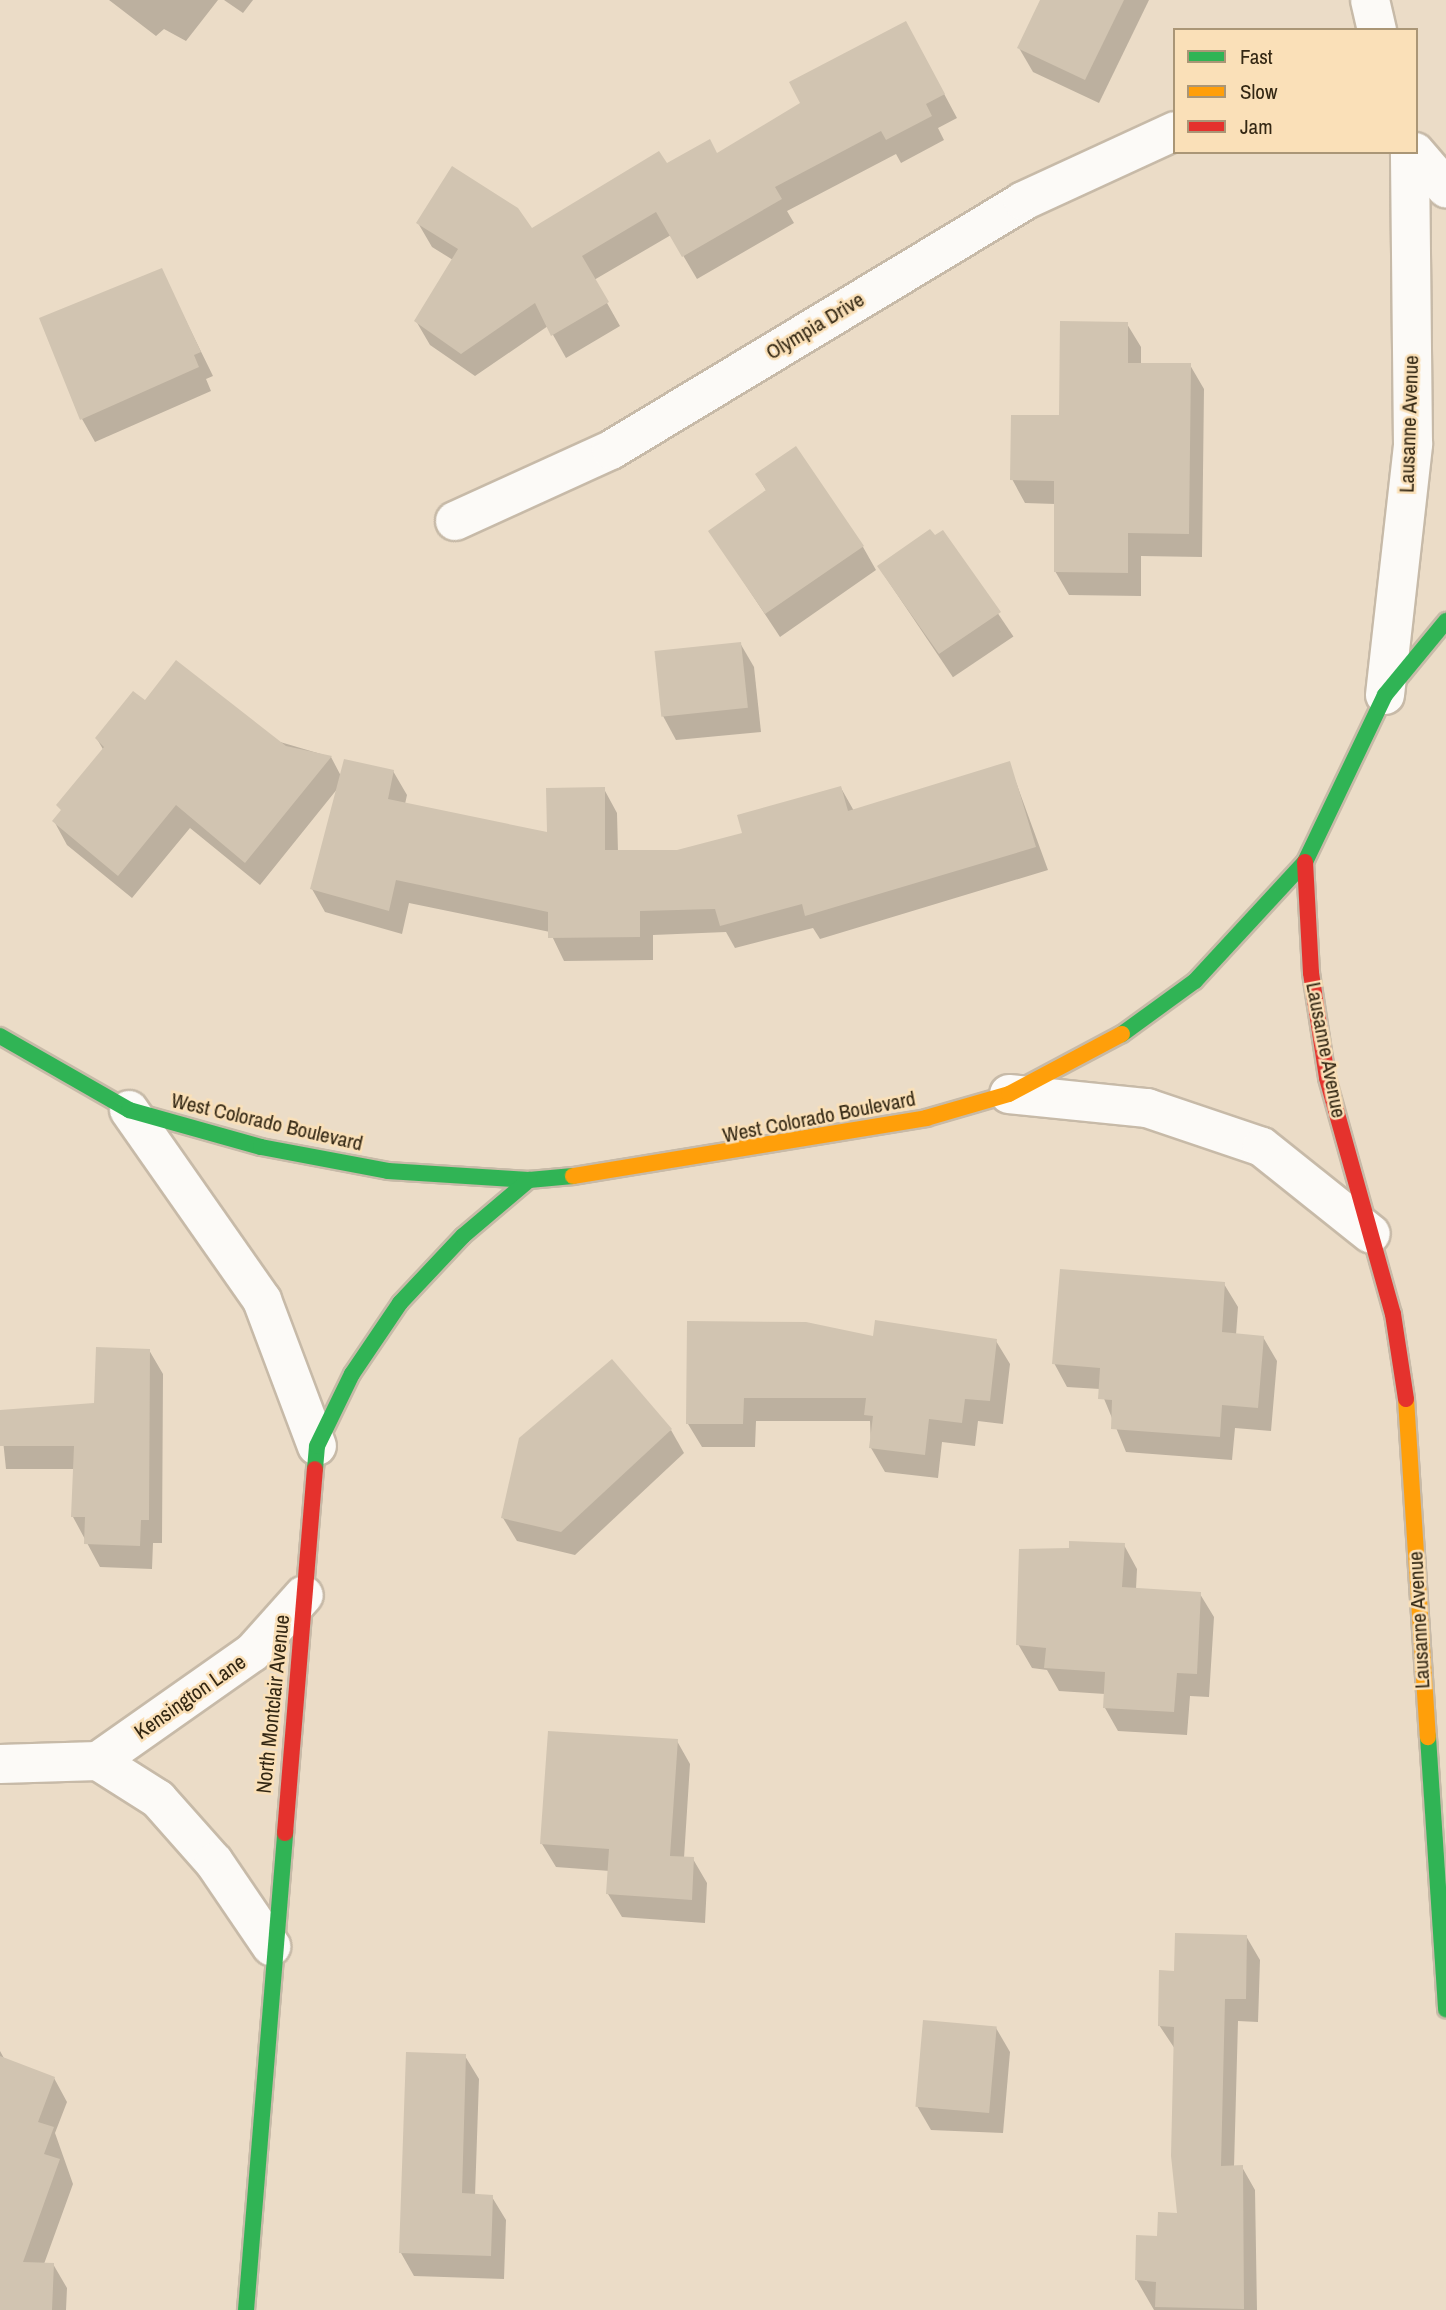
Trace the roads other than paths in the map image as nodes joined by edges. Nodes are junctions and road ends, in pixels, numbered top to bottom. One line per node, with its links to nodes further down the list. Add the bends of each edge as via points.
1 (1370, 0): 2 (street)
2 (1377, 28)
3 (1173, 132): 7 (street, Olympia Drive, via 1023,201 611,450)
4 (1412, 154): 9 (street, Lausanne Avenue, via 1413,444)
5 (1414, 154): 6 (street)
6 (1446, 188)
7 (455, 521)
8 (1446, 621): 9 (street, West Colorado Boulevard)
9 (1385, 695): 10 (street, West Colorado Boulevard)
10 (1305, 862): 12 (street, West Colorado Boulevard, via 1195,981 1114,1040); 15 (street, Lausanne Avenue, via 1311,973 1327,1078)
11 (0, 1036): 13 (street, West Colorado Boulevard)
12 (1009, 1094): 14 (street, West Colorado Boulevard, via 926,1118 771,1149); 15 (street, via 1147,1108 1262,1147)
13 (129, 1110): 14 (street, West Colorado Boulevard, via 261,1147 388,1171); 16 (street, via 262,1300)
14 (529, 1180): 16 (street, North Montclair Avenue, via 463,1236 400,1303 352,1374)
15 (1371, 1234): 21 (street, Lausanne Avenue, via 1406,1394)
16 (317, 1446): 17 (street, North Montclair Avenue)
17 (304, 1595): 18 (street, Kensington Lane, via 253,1651); 20 (street, North Montclair Avenue)
18 (98, 1761): 19 (street); 20 (street, via 158,1799 215,1862)
19 (0, 1764)
20 (271, 1946): 22 (street, North Montclair Avenue)
21 (1446, 2009)
22 (246, 2310)

